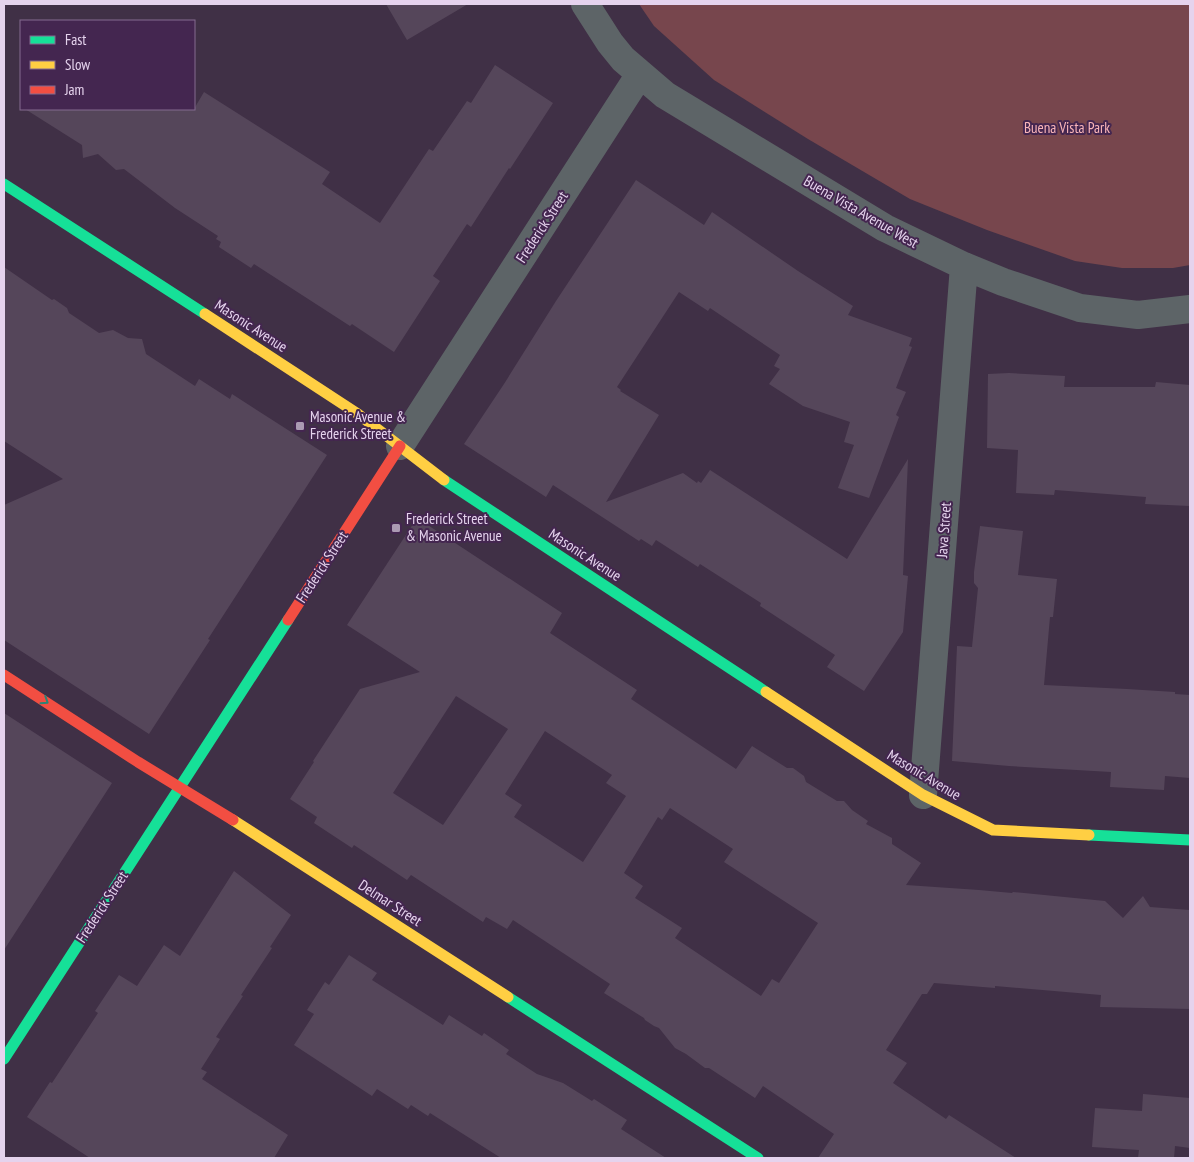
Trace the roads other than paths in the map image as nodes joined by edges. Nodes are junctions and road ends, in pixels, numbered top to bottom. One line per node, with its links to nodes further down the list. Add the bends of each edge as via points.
1 (585, 4): 2 (street, Buena Vista Avenue West, via 610,43)
2 (640, 74): 4 (street, Buena Vista Avenue West, via 665,95 885,228); 6 (street, Frederick Street)
3 (4, 184): 6 (street, Masonic Avenue, via 358,414)
4 (964, 266): 5 (street, Buena Vista Avenue West, via 1080,308 1138,316); 9 (street, Java Street)
5 (1190, 309)
6 (400, 446): 8 (street, Frederick Street); 9 (street, Masonic Avenue, via 435,474)
7 (4, 675): 8 (street, Delmar Street, one-way to 8)
8 (180, 787): 11 (street, Frederick Street); 12 (street, Delmar Street)
9 (924, 795): 10 (street, Masonic Avenue, via 994,830)
10 (1190, 840)
11 (4, 1059)
12 (758, 1158)

